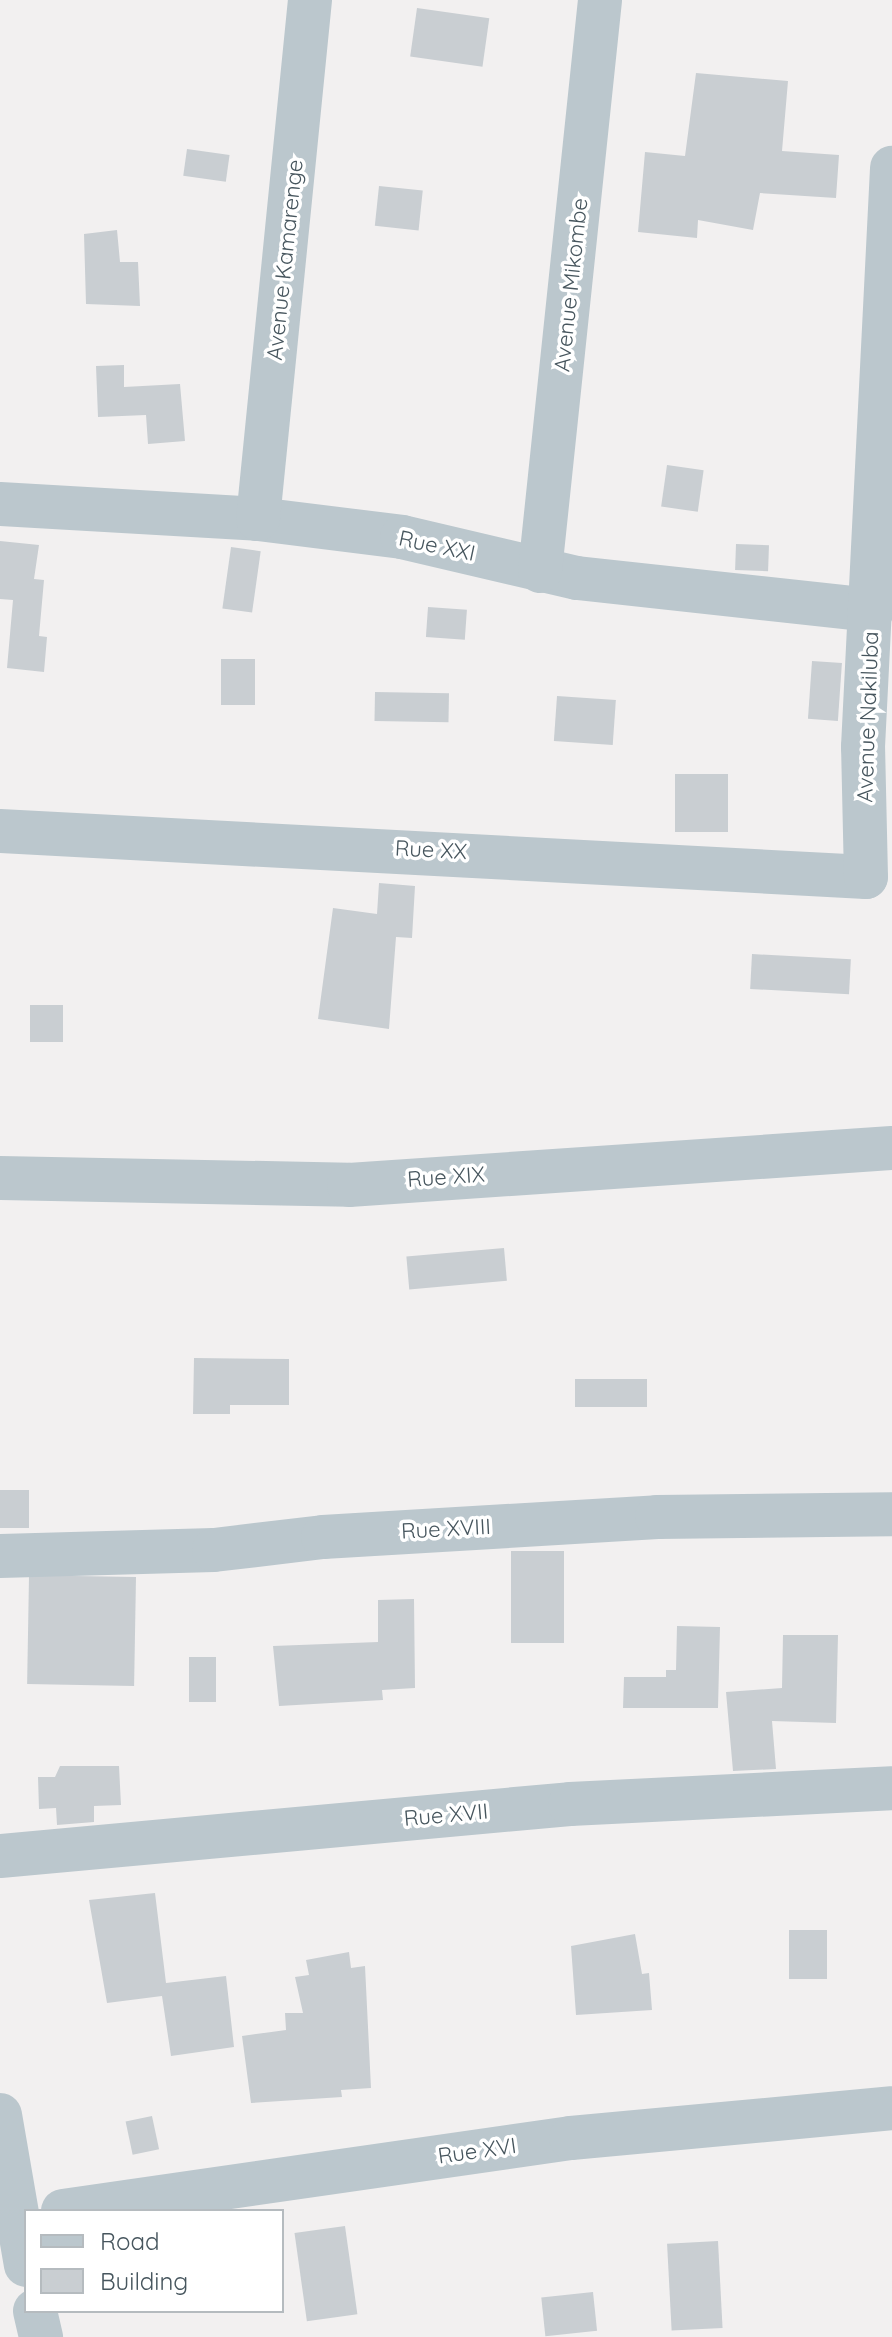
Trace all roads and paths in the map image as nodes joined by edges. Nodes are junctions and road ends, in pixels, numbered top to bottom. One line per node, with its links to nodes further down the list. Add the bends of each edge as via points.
1 (310, 0): 5 (street, Avenue Kamarenge)
2 (600, 0): 6 (street, Avenue Mikombe)
3 (892, 168): 7 (street, Avenue Nakiluba)
4 (0, 504): 5 (street, Rue XXI)
5 (258, 519): 6 (street, Rue XXI, via 402,537)
6 (540, 571): 7 (street, Rue XXI)
7 (872, 610): 9 (street, Avenue Nakiluba, via 863,747 868,873)
8 (0, 831): 9 (street, Rue XX, via 380,847)
9 (862, 879)
10 (892, 1148): 11 (street, Rue XIX, via 349,1185)
11 (0, 1178)
12 (892, 1514): 13 (street, Rue XVIII, via 657,1517 323,1537 214,1550)
13 (0, 1556)
14 (892, 1788): 15 (street, Rue XVII, via 570,1804)
15 (0, 1856)
16 (892, 2108): 18 (street, Rue XVI, via 571,2138)
17 (0, 2115): 19 (street)
18 (77, 2209)
19 (14, 2218): 20 (street)
20 (24, 2257)
21 (35, 2313): 22 (street)
22 (41, 2337)

